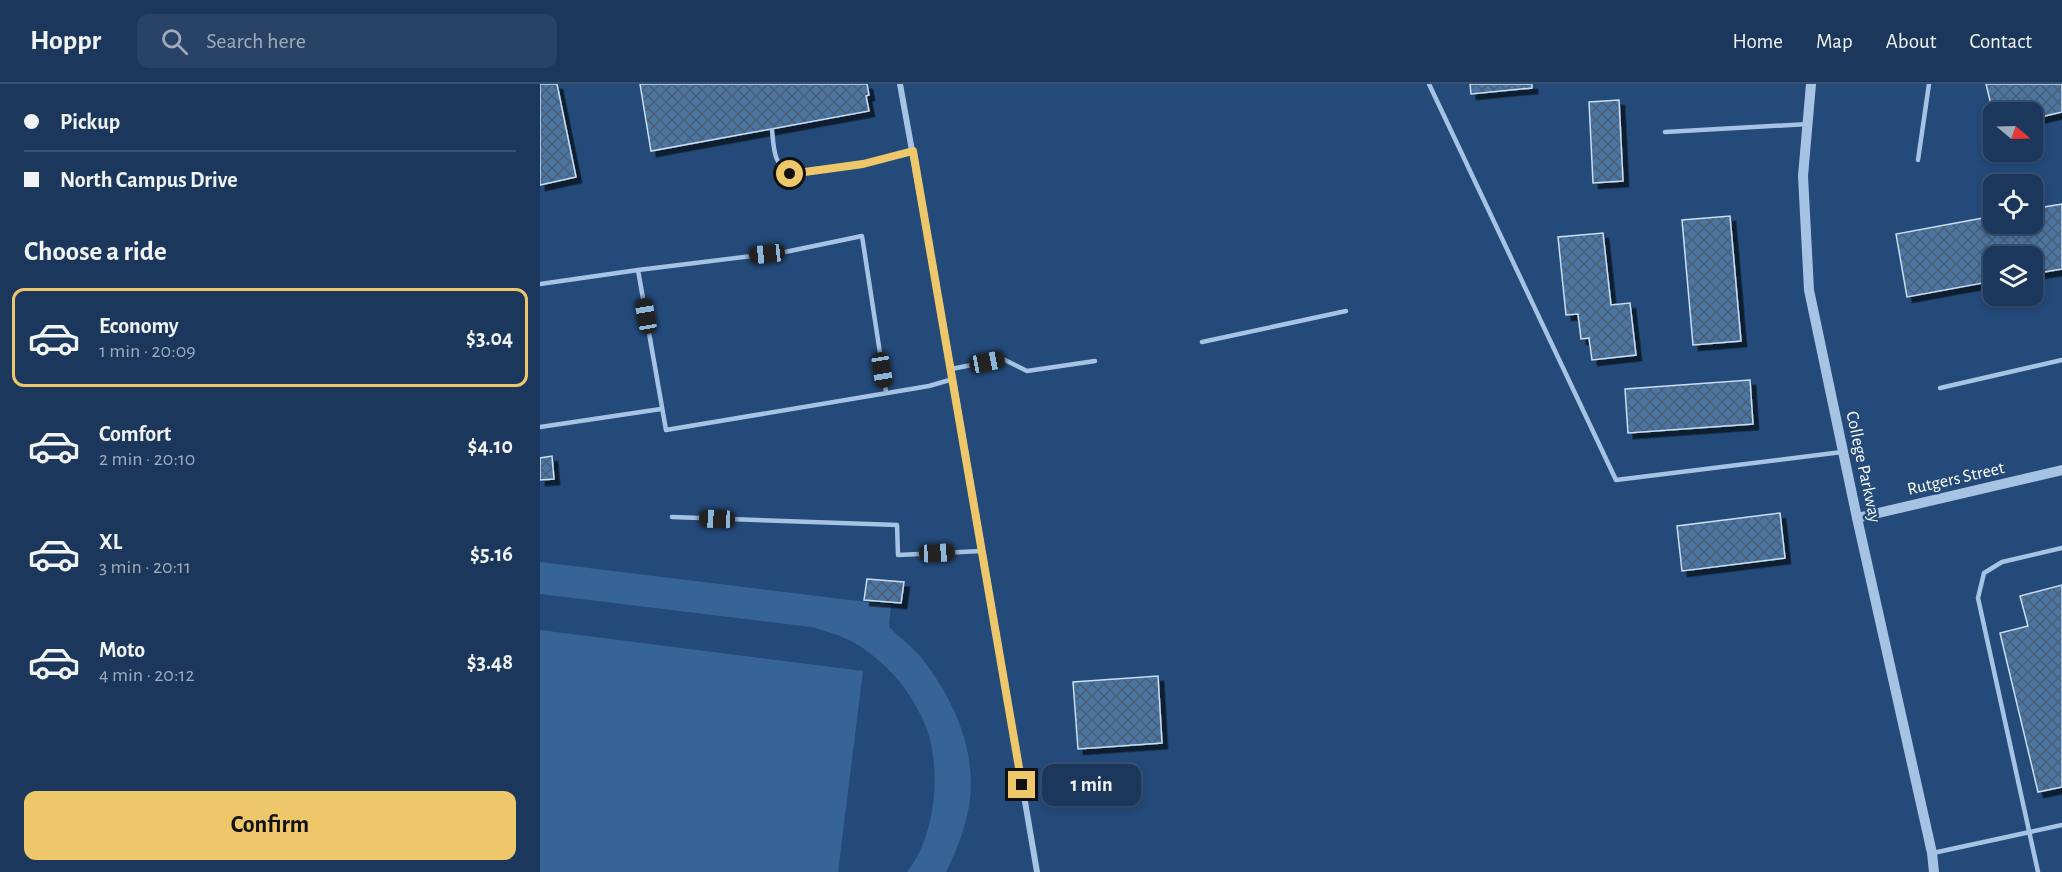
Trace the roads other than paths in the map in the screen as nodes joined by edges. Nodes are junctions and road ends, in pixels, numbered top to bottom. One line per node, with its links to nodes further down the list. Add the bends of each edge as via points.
1 (900, 84): 8 (street)
2 (1429, 84): 22 (lane, via 1616,480)
3 (1811, 84): 5 (street, College Parkway)
4 (1929, 84): 9 (lane)
5 (1808, 124): 7 (lane); 22 (street, College Parkway, via 1803,176 1809,291)
6 (772, 130): 8 (lane, via 776,160 790,174 863,164)
7 (1665, 132)
8 (913, 151): 16 (street)
9 (1918, 160)
10 (638, 270): 11 (lane); 19 (lane, via 786,252 862,236); 20 (lane)
11 (540, 284)
12 (1346, 311): 13 (lane)
13 (1202, 342)
14 (2062, 360): 18 (lane)
15 (1095, 361): 16 (lane, via 1027,371 1004,359)
16 (951, 369): 17 (street)
17 (953, 379): 19 (lane); 27 (street)
18 (1940, 388)
19 (886, 392): 20 (lane, via 666,430)
20 (661, 410): 21 (lane)
21 (540, 428)
22 (1843, 452): 25 (street, College Parkway)
23 (2062, 471): 25 (street, Rutgers Street)
24 (672, 517): 27 (lane, via 897,525 897,555)
25 (1857, 518): 30 (street, College Parkway)
26 (2062, 548): 29 (lane, via 2002,562 1984,573 1978,598)
27 (982, 551): 31 (street)
28 (2062, 825): 29 (lane)
29 (2028, 832): 30 (lane); 34 (lane)
30 (1932, 853): 32 (street, College Parkway); 33 (street, College Parkway)
31 (1037, 872)
32 (1934, 872)
33 (1943, 872)
34 (2038, 872)

